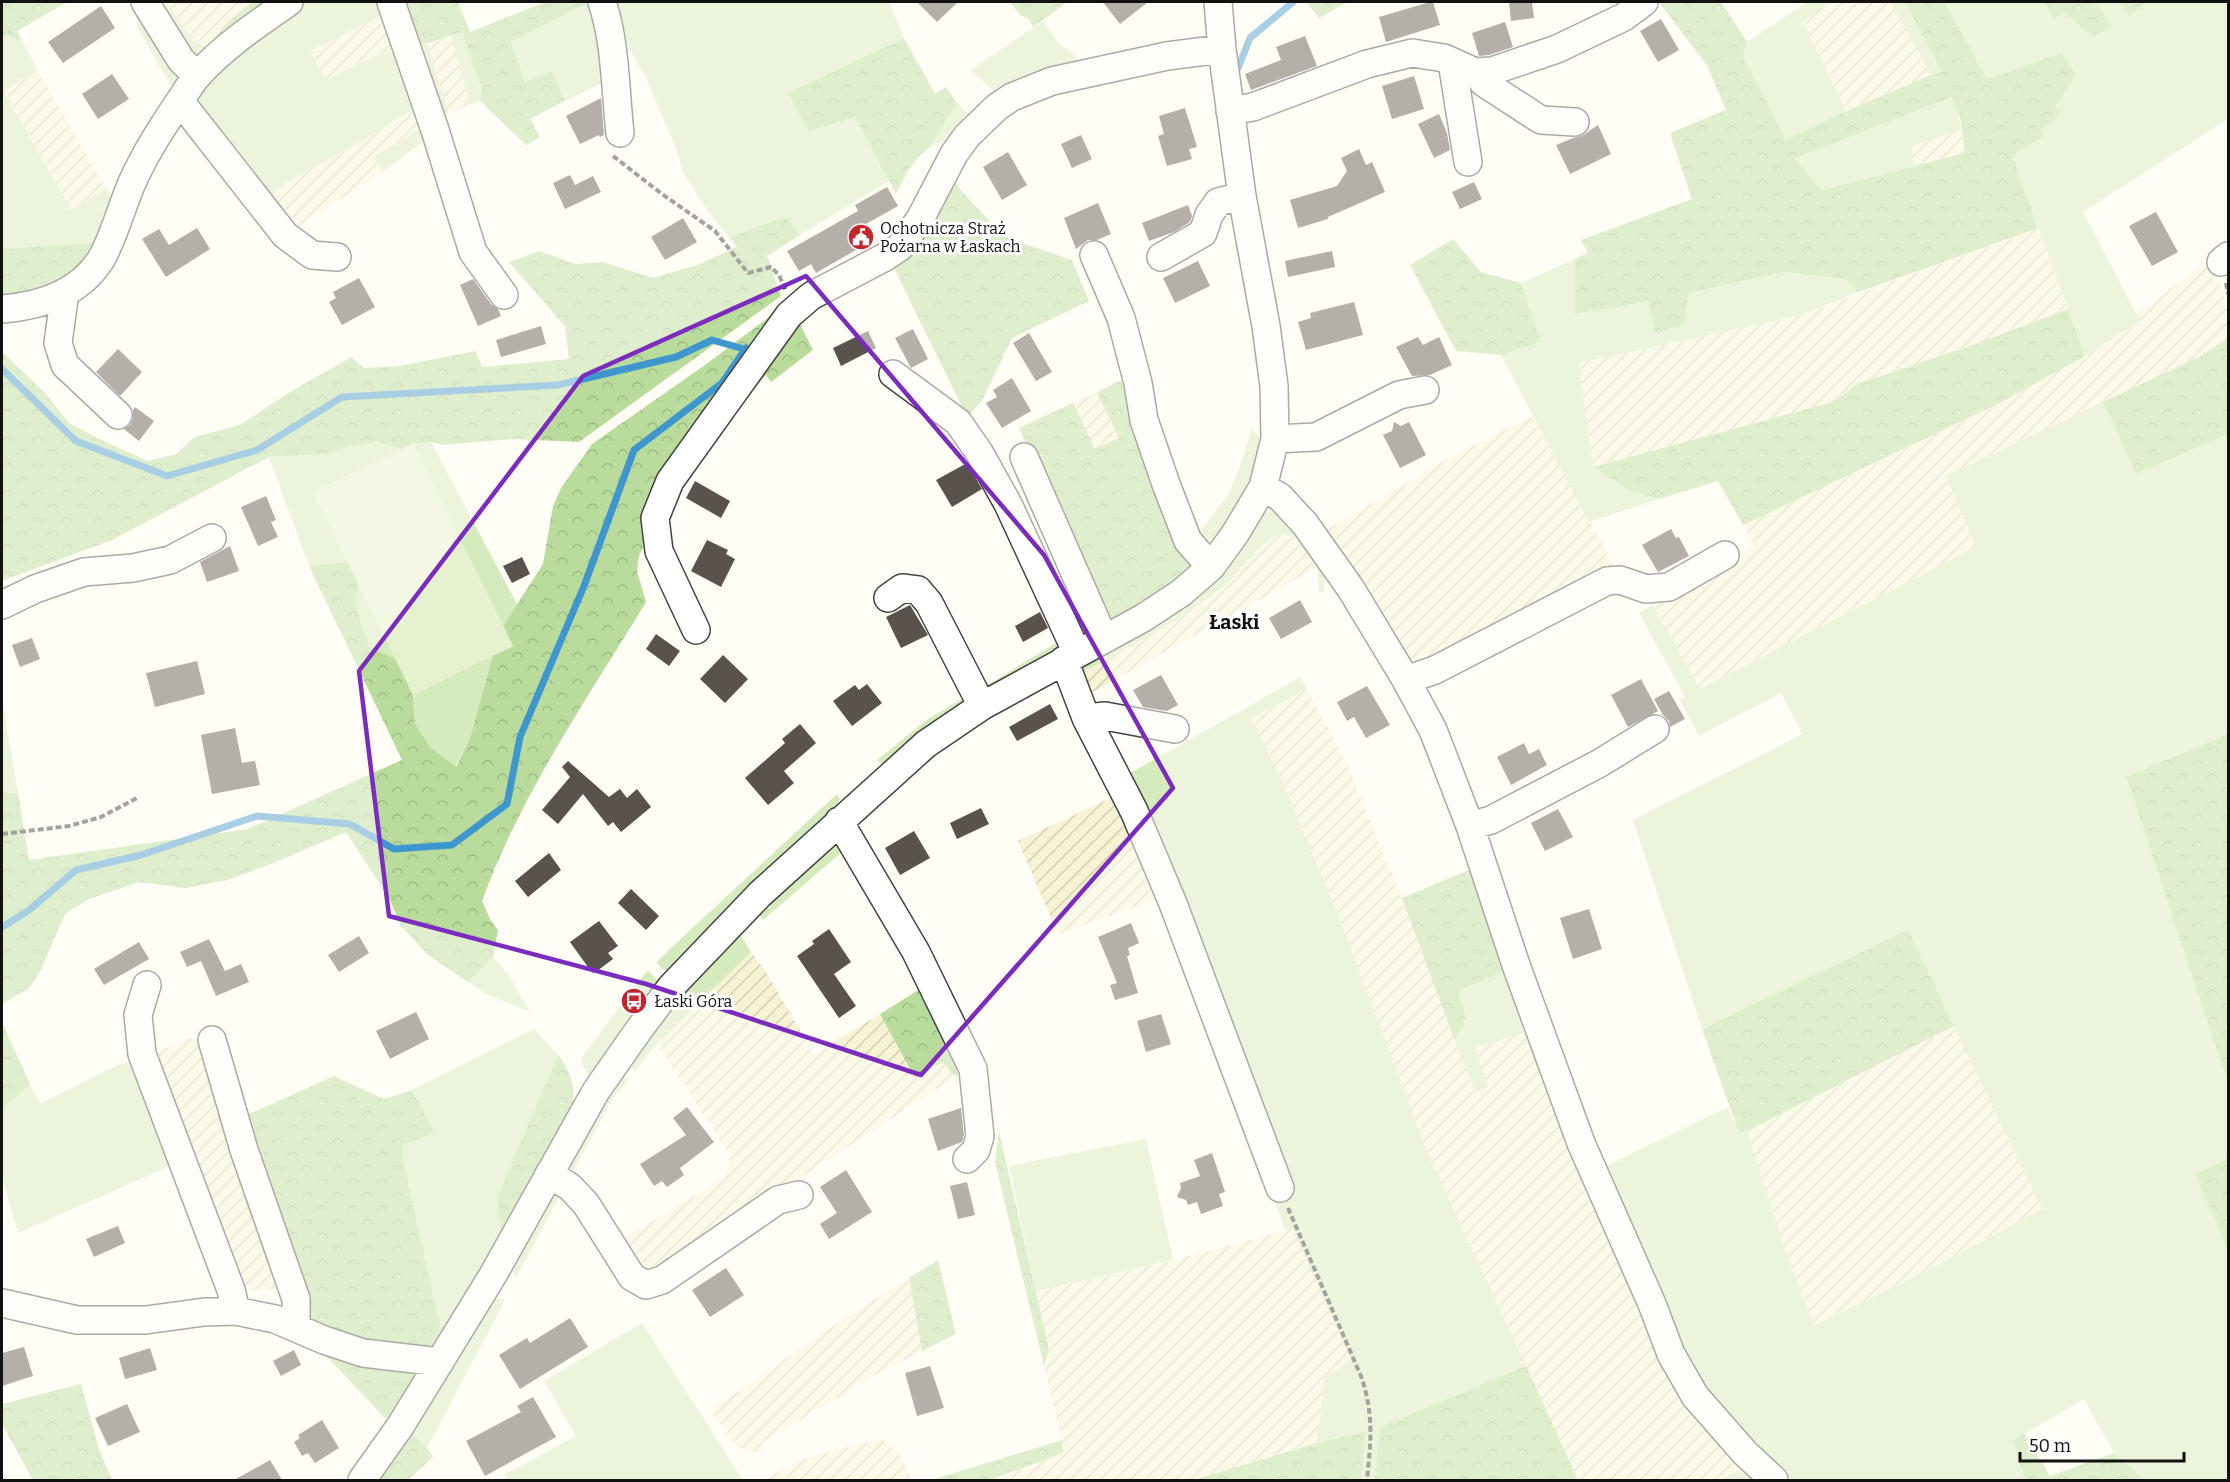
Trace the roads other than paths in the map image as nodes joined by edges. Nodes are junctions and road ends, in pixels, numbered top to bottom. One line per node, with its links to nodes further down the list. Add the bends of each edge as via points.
1 (145, 2): 9 (street, via 181,60)
2 (289, 2): 9 (street, via 248,30)
3 (391, 2): 20 (street, via 473,252)
4 (602, 2): 13 (street, via 608,19)
5 (1218, 2): 7 (street)
6 (1644, 2): 8 (street, via 1624,17 1557,49 1492,71)
7 (1222, 49): 11 (street); 33 (street, via 1167,56 1052,81 1012,97 967,136 900,247 800,297 670,481 655,518 659,551)
8 (1463, 67): 11 (street, via 1444,58 1412,53 1367,64 1253,107); 12 (street, via 1541,120); 14 (street)
9 (197, 76): 10 (street)
10 (180, 101): 17 (street, via 285,236 312,255); 19 (street, via 146,154 101,260)
11 (1230, 111): 15 (street)
12 (1575, 122)
13 (620, 133)
14 (1468, 162)
15 (1242, 196): 18 (street, via 1218,202 1203,233); 25 (street, via 1266,326 1274,386)
16 (1094, 255): 30 (street, via 1121,318 1144,420 1166,484 1188,541)
17 (337, 257)
18 (1161, 257)
19 (65, 292): 21 (street, via 38,303); 24 (street, via 58,343 65,365)
20 (504, 295)
21 (2, 309)
22 (894, 374): 35 (street, via 958,422 979,452 1008,504)
23 (1425, 390): 25 (street, via 1399,395 1316,437)
24 (118, 415)
25 (1275, 439): 27 (street)
26 (1024, 457): 34 (street)
27 (1263, 487): 30 (street); 36 (street, via 1280,497 1305,524 1351,589)
28 (212, 538): 32 (street, via 170,560 84,572)
29 (1725, 555): 36 (street, via 1669,587 1646,589 1620,580 1607,581 1435,670)
30 (1211, 567): 34 (street, via 1181,593)
31 (888, 598): 37 (street, via 902,588 918,590 929,603)
32 (2, 605)
33 (696, 630)
34 (1104, 639): 35 (street)
35 (1071, 657): 37 (street); 38 (street)
36 (1406, 680): 42 (street, via 1433,730)
37 (982, 706): 41 (street, via 926,744)
38 (1086, 718): 39 (street, via 1105,716); 47 (street, via 1134,811 1172,901)
39 (1175, 729)
40 (1655, 729): 42 (street, via 1600,763 1491,820)
41 (839, 821): 45 (street, via 916,952 973,1069 980,1136 976,1150); 46 (street, via 760,894 672,987 596,1091)
42 (1470, 826): 54 (street, via 1581,1143 1671,1354 1695,1396)
43 (147, 985): 50 (street, via 138,1015 142,1054)
44 (212, 1040): 51 (street, via 244,1150 296,1299)
45 (967, 1159)
46 (549, 1174): 48 (street, via 578,1195 632,1277 646,1285 662,1280 778,1200); 52 (street)
47 (1280, 1188)
48 (799, 1195)
49 (2, 1303): 50 (street, via 77,1320 146,1320)
50 (236, 1311): 51 (street)
51 (296, 1328): 52 (street, via 363,1353)
52 (440, 1362): 53 (street)
53 (362, 1480)
54 (1774, 1480)

